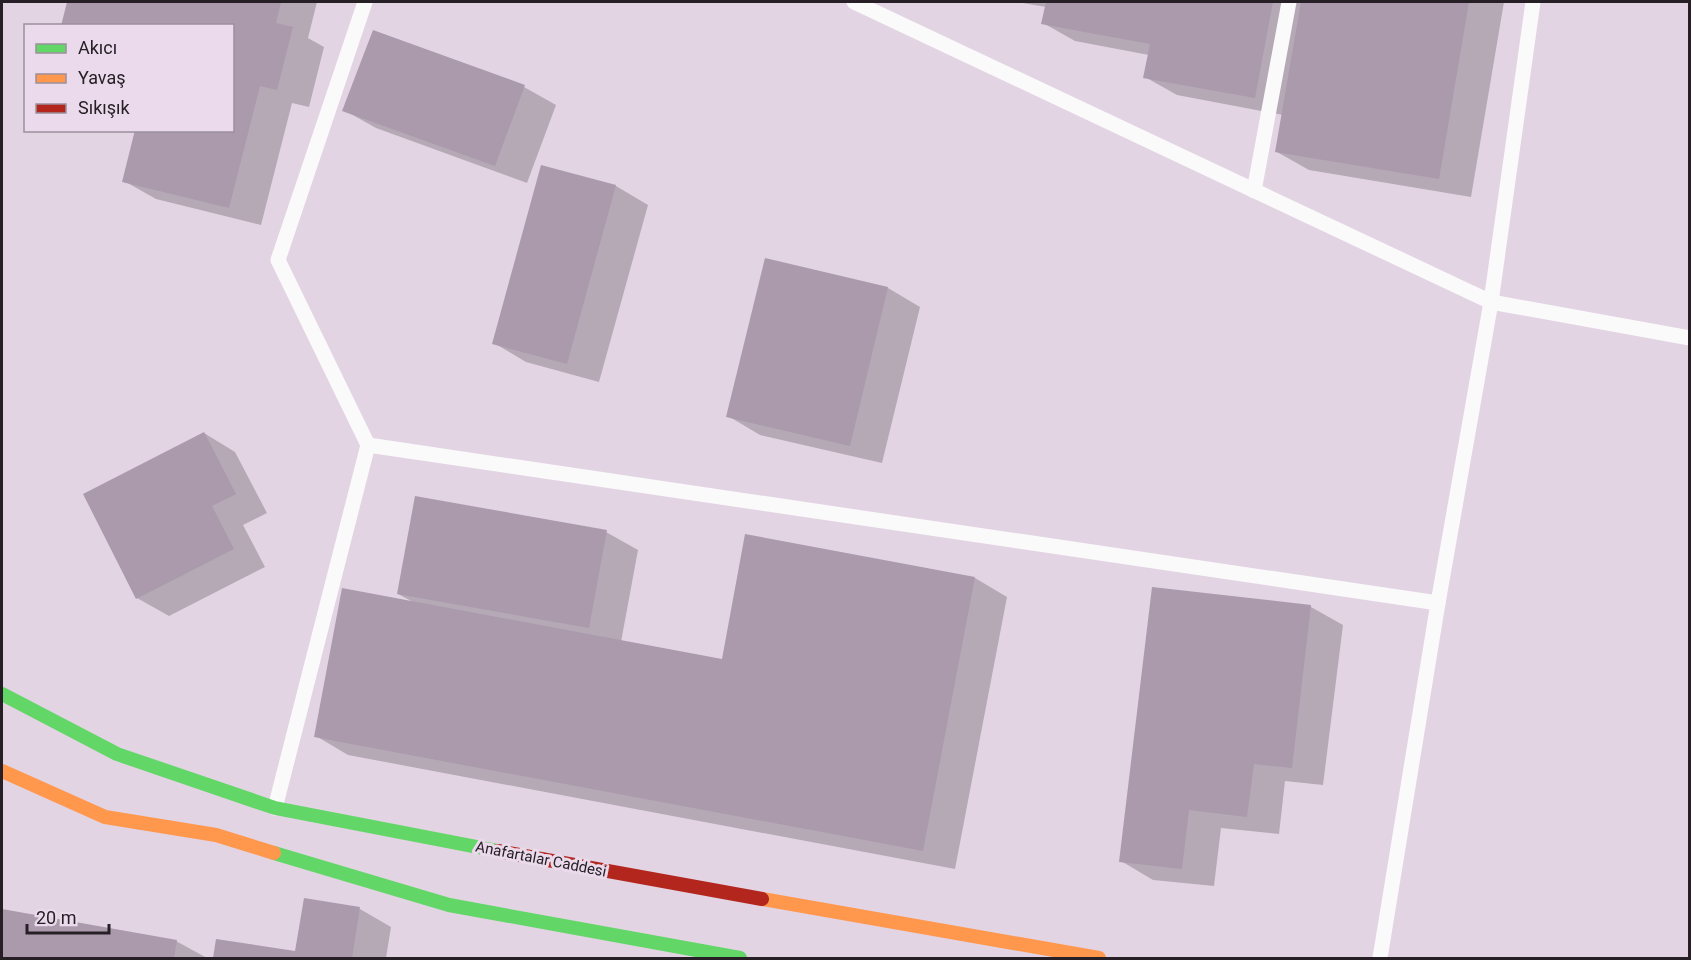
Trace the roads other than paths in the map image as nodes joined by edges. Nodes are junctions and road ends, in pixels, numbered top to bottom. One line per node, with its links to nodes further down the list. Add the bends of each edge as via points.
1 (365, 2): 8 (lane, via 278,260)
2 (854, 2): 5 (lane)
3 (1289, 2): 5 (lane)
4 (1533, 2): 6 (lane)
5 (1254, 190): 6 (lane)
6 (1491, 302): 7 (lane); 9 (lane)
7 (1689, 338)
8 (368, 445): 9 (lane); 12 (lane)
9 (1438, 603): 15 (lane)
10 (2, 694): 12 (main road, Anafartalar Caddesi, via 117,754)
11 (2, 771): 13 (main road, via 105,817 216,835 449,905)
12 (275, 808): 14 (main road, Anafartalar Caddesi, via 554,862)
13 (740, 958)
14 (1100, 958)
15 (1380, 958)

